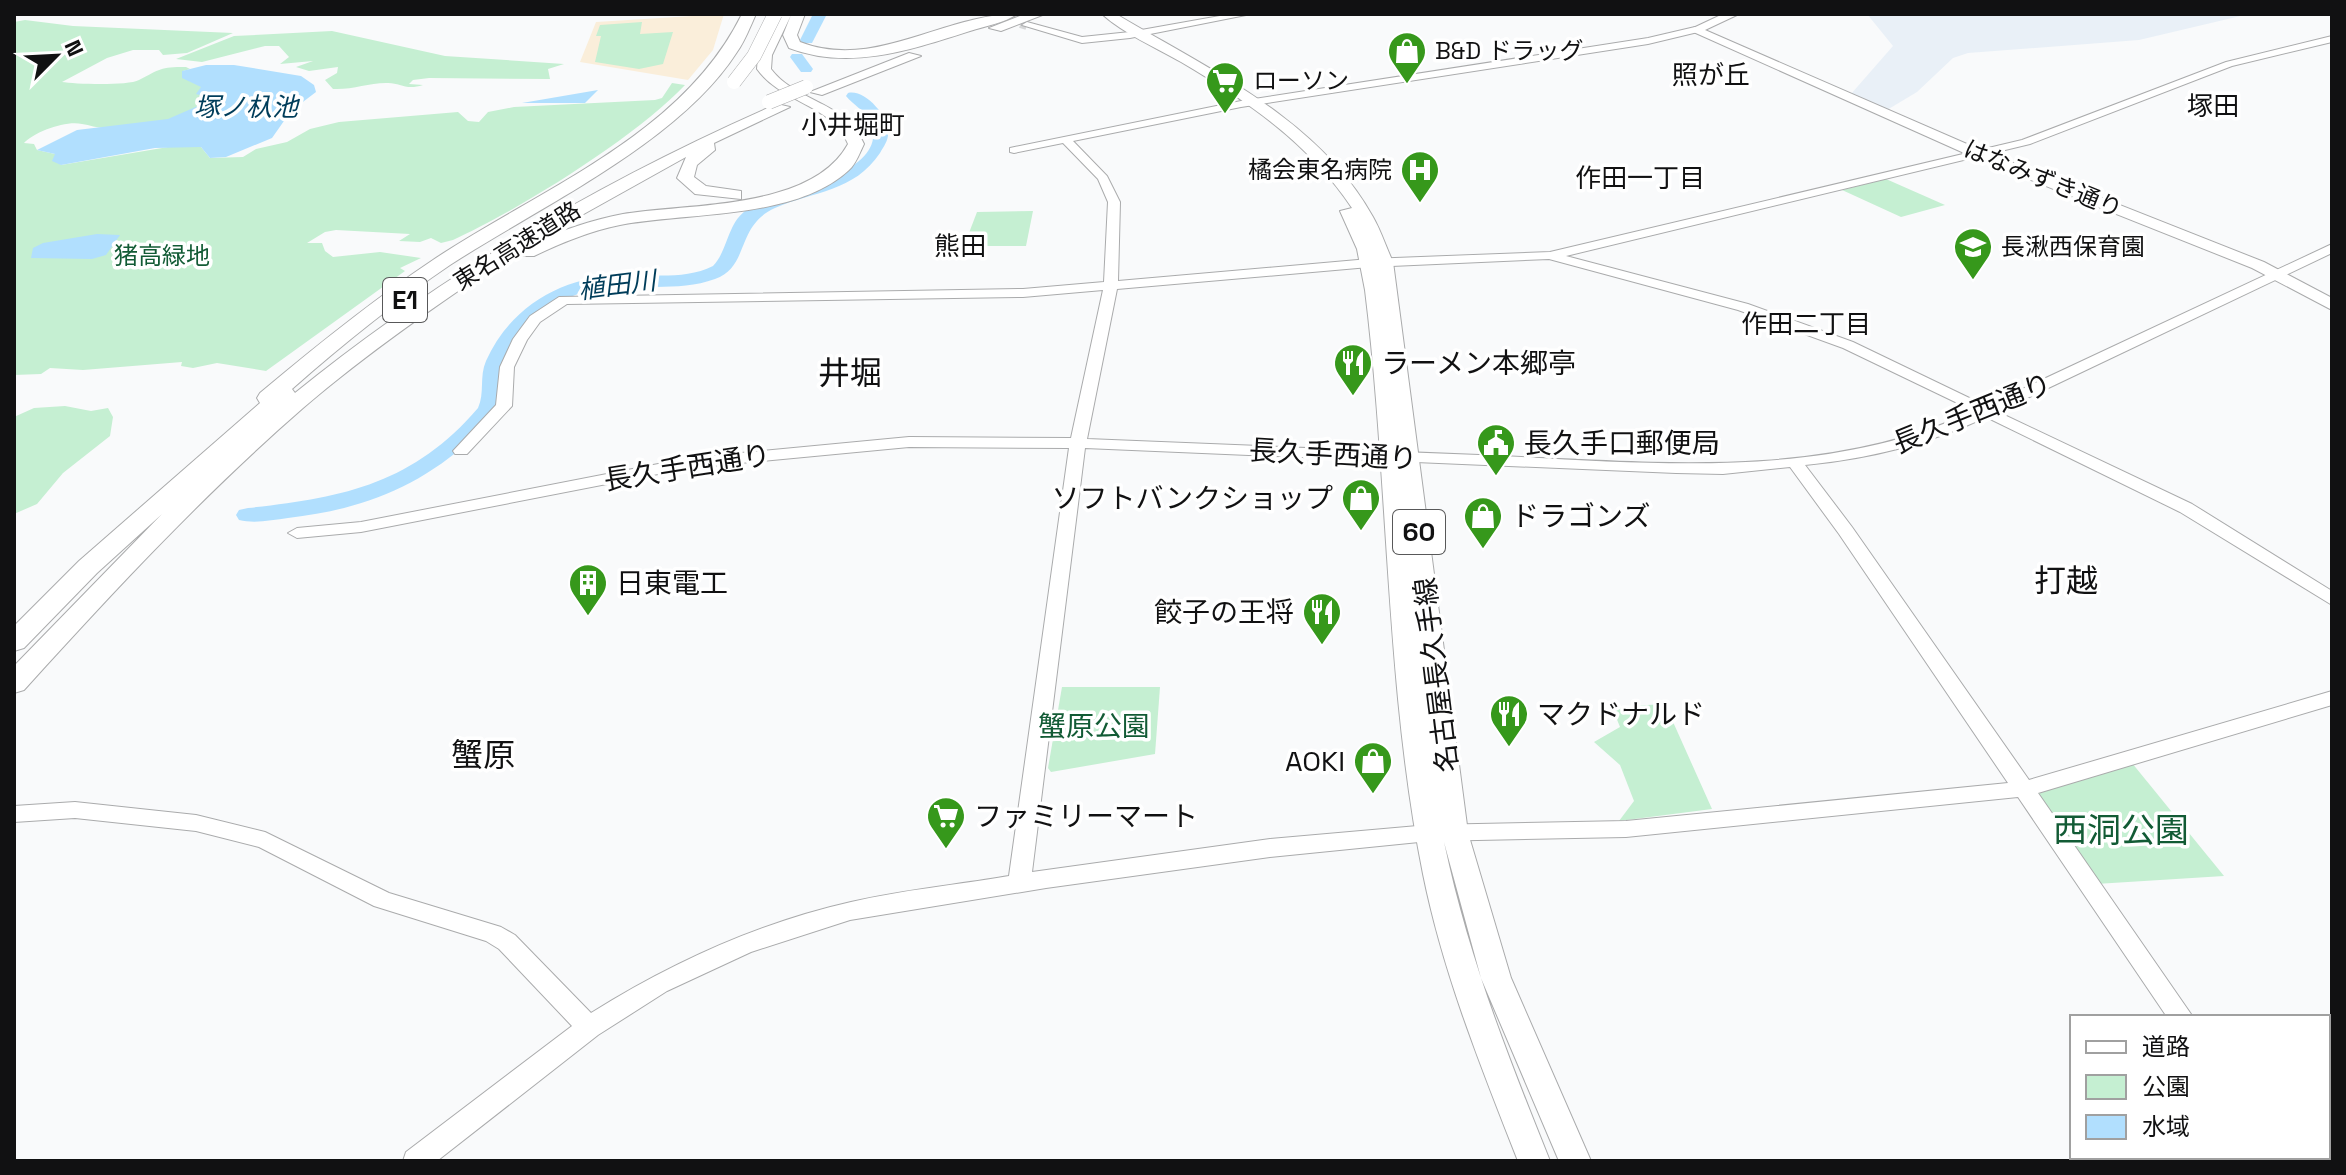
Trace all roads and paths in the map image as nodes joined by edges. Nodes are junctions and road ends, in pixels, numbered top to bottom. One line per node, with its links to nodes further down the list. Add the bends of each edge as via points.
1 (767, 14): 16 (highway, via 745,59)
2 (775, 14): 21 (highway, bridge, via 754,56 716,98)
3 (785, 14): 28 (highway, via 765,55 764,69 782,88 853,133 853,155 837,172 808,188 768,199 586,229 525,253)
4 (798, 14): 5 (highway, via 790,35 794,45 836,54 893,48)
5 (1013, 14): 15 (highway)
6 (1091, 14): 13 (main road, 名古屋長久手線 / 60)
7 (1108, 14): 13 (main road, 名古屋長久手線 / 60)
8 (1246, 14): 13 (street)
9 (1733, 14): 12 (main road)
10 (748, 16): 16 (highway, via 738,61); 21 (highway, via 718,70 690,99)
11 (1033, 19): 13 (street, via 1082,40); 15 (highway)
12 (1695, 30): 17 (street); 20 (main road, はなみずき通り)
13 (1135, 35): 17 (main road, 名古屋長久手線 / 60)
14 (2332, 39): 20 (street, via 2229,64 2026,142)
15 (815, 91): 16 (highway)
16 (776, 101): 16 (highway, via 701,153 686,168 688,183 719,195 758,194 804,182 834,161 842,144 835,129); 28 (highway, 東名高速道路 / E1, via 591,199); 35 (highway, 東名高速道路 / E1, via 610,176 414,294 283,394)
17 (1248, 104): 18 (street); 24 (main road, 名古屋長久手線 / 60, via 1290,129 1339,174 1376,234)
18 (1067, 141): 19 (street); 26 (street, via 1098,172 1114,202)
19 (1014, 150)
20 (1978, 154): 23 (street); 25 (main road, はなみずき通り)
21 (554, 191): 35 (highway, via 440,264 342,337 231,431)
22 (2332, 248): 25 (street, 長久手西通り)
23 (1549, 255): 24 (street); 29 (street, via 1798,325)
24 (1377, 263): 26 (street); 32 (main road, 名古屋長久手線 / 60)
25 (2276, 274): 27 (main road, はなみずき通り); 29 (street, 長久手西通り)
26 (1111, 285): 30 (street); 31 (street, via 1023,293 564,300 535,319 520,339 507,367 504,406)
27 (2332, 305)
28 (423, 307): 38 (highway, 東名高速道路 / E1, via 340,367 255,441 133,556)
29 (1989, 412): 33 (street, 長久手西通り, via 1887,448); 36 (street, via 2186,508)
30 (1078, 443): 32 (street, 長久手西通り); 34 (street, 長久手西通り, via 909,442 742,456 361,527); 44 (street)
31 (461, 451)
32 (1402, 457): 33 (street, 長久手西通り, via 1676,468); 42 (main road, 名古屋長久手線 / 60); 43 (main road, 名古屋長久手線 / 60)
33 (1795, 463): 40 (street)
34 (297, 533)
35 (88, 567): 37 (highway, 東名高速道路 / E1)
36 (2332, 599)
37 (14, 642)
38 (14, 683)
39 (2332, 698): 40 (street)
40 (2025, 789): 43 (street, via 1626,829); 45 (street)
41 (14, 814): 46 (street, via 75,810 196,823 265,840 382,900 507,942)
42 (1429, 833): 43 (street); 44 (street, via 1270,848); 48 (main road, 名古屋長久手線 / 60, via 1456,949)
43 (1455, 833): 49 (main road, 名古屋長久手線 / 60, via 1496,978)
44 (1019, 883): 46 (street, via 873,906 793,928 658,984)
45 (2180, 1015)
46 (589, 1027): 47 (street)
47 (416, 1161)
48 (1534, 1161)
49 (1575, 1161)

